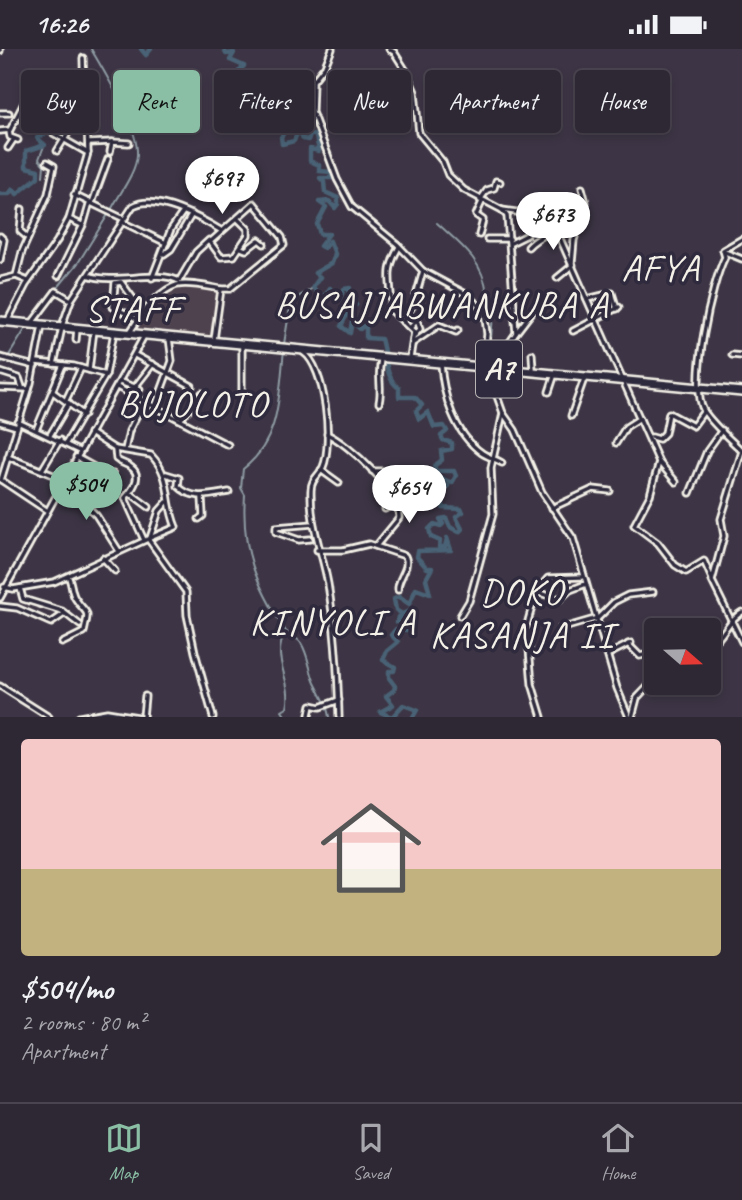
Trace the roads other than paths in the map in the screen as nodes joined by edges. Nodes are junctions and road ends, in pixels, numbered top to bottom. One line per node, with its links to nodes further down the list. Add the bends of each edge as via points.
1 (332, 49): 45 (street, via 313,82 316,130 352,209)
2 (389, 49): 24 (street, via 415,92 417,130 448,175)
3 (83, 58): 13 (street, via 84,97 91,107)
4 (21, 109): 7 (street)
5 (0, 113): 6 (street)
6 (9, 113)
7 (9, 130): 8 (street); 15 (street, via 16,140)
8 (0, 131)
9 (53, 133): 11 (street)
10 (68, 133): 11 (street)
11 (64, 139): 16 (street); 18 (street)
12 (112, 142): 13 (street); 14 (street); 17 (street)
13 (89, 143): 18 (street)
14 (129, 143)
15 (8, 148)
16 (57, 151)
17 (110, 152)
18 (88, 153): 23 (street)
19 (107, 159): 25 (street)
20 (47, 162): 39 (street, via 54,166 51,186)
21 (500, 182): 24 (street, via 487,190)
22 (582, 188): 52 (street, via 586,203 574,240)
23 (74, 195): 25 (street); 30 (street)
24 (481, 201): 27 (street); 38 (street, via 476,215 483,220)
25 (91, 202): 32 (street); 33 (street)
26 (22, 209): 39 (street, via 20,231)
27 (502, 210): 34 (street, via 548,217); 42 (street)
28 (183, 211): 29 (street); 32 (street, via 142,202); 43 (street)
29 (191, 214): 35 (street); 49 (street)
30 (69, 219): 33 (street); 60 (street)
31 (237, 219): 35 (street); 47 (street, via 248,231); 61 (street, via 254,203 284,245 230,289)
32 (123, 220): 43 (street); 54 (street)
33 (82, 225): 56 (street)
34 (556, 228): 46 (street); 52 (street)
35 (221, 230): 47 (street, via 209,242 220,257 231,258); 57 (street, via 197,251 179,281 168,276)
36 (527, 235): 42 (street)
37 (0, 236): 51 (street, via 4,240)
38 (479, 236)
39 (28, 238): 55 (street)
40 (487, 239): 42 (street)
41 (742, 239): 48 (street)
42 (510, 241): 80 (street)
43 (166, 243): 49 (street)
44 (264, 244): 47 (street, via 258,240 246,250)
45 (399, 247): 53 (street); 69 (street, via 388,273 391,311)
46 (528, 247)
47 (241, 248)
48 (725, 252): 50 (street); 117 (street, via 708,306 699,362)
49 (164, 254): 57 (street)
50 (741, 258)
51 (0, 260)
52 (573, 264): 58 (street); 62 (street)
53 (424, 271): 69 (street); 101 (street, via 484,310)
54 (88, 275): 57 (street, via 102,280); 63 (street)
55 (16, 276): 59 (street); 60 (street)
56 (58, 276)
57 (152, 278)
58 (557, 278)
59 (0, 280)
60 (28, 281): 68 (street)
61 (221, 289): 65 (street, via 177,285); 85 (street)
62 (587, 299): 67 (street); 67 (street, via 612,293 618,308)
63 (71, 300): 70 (street, via 56,291); 72 (street)
64 (540, 303): 80 (street)
65 (143, 312): 66 (street); 66 (street, via 121,282 115,283 113,307)
66 (138, 320): 79 (street)
67 (596, 320): 77 (street); 111 (street)
68 (4, 321): 70 (main road, A7)
69 (403, 322): 73 (street)
70 (31, 324): 71 (main road, A7)
71 (42, 325): 72 (main road, A7); 96 (street)
72 (62, 327): 74 (main road, A7); 98 (street)
73 (411, 328): 81 (street); 81 (street, via 417,320 420,330)
74 (77, 329): 76 (main road, A7); 84 (street)
75 (458, 330): 86 (street, via 439,325)
76 (94, 331): 78 (main road, A7); 104 (street)
77 (573, 331)
78 (114, 333): 79 (main road, A7); 109 (street)
79 (129, 333): 82 (main road, A7)
80 (516, 333): 103 (street, via 505,349)
81 (415, 335): 86 (street)
82 (144, 336): 83 (main road, A7); 90 (street)
83 (169, 338): 85 (main road, A7); 107 (street, via 172,358)
84 (76, 340)
85 (214, 342): 87 (main road, A7)
86 (412, 343): 95 (street)
87 (242, 345): 88 (main road, A7); 122 (street)
88 (299, 349): 94 (main road, A7); 138 (street, via 313,362 324,388)
89 (532, 354): 106 (street)
90 (135, 355): 99 (street); 112 (street)
91 (732, 355): 92 (street)
92 (742, 356)
93 (0, 357): 96 (street)
94 (385, 357): 95 (main road, A7); 125 (street, via 378,369)
95 (409, 360): 97 (main road, A7)
96 (37, 362): 98 (street); 116 (street)
97 (441, 363): 101 (main road, A7); 150 (street, via 442,387 456,423 481,452)
98 (54, 364): 100 (street)
99 (153, 364): 107 (street); 112 (street, via 137,388)
100 (63, 365): 102 (street); 118 (street)
101 (485, 367): 103 (main road, A7); 128 (street)
102 (80, 368): 104 (street); 123 (street)
103 (502, 369): 106 (main road, A7)
104 (89, 370): 109 (street)
105 (0, 372): 114 (street, via 19,379)
106 (532, 372): 108 (main road, A7)
107 (167, 374): 113 (street); 126 (street)
108 (555, 374): 110 (main road, A7); 119 (street)
109 (106, 375): 129 (street)
110 (584, 377): 111 (main road, A7); 130 (street)
111 (622, 382): 117 (main road, A7); 131 (street)
112 (118, 385): 124 (street); 137 (street)
113 (192, 386)
114 (22, 387): 115 (street); 116 (street)
115 (0, 388)
116 (29, 389): 134 (street)
117 (702, 389): 121 (main road, A7); 127 (street)
118 (53, 392): 123 (street); 135 (street)
119 (549, 392)
120 (202, 393): 132 (street)
121 (742, 393)
122 (242, 394)
123 (67, 401): 129 (street); 139 (street)
124 (144, 401): 126 (street); 146 (street)
125 (379, 403)
126 (155, 407): 132 (street)
127 (704, 411): 136 (street); 140 (street, via 693,426 669,413 666,433 659,439)
128 (503, 413): 150 (street); 173 (street)
129 (84, 415): 142 (street)
130 (571, 416)
131 (640, 418): 143 (street, via 626,427); 151 (street)
132 (181, 419): 144 (street)
133 (0, 422): 134 (street)
134 (18, 424): 135 (street); 148 (street)
135 (36, 430): 139 (street)
136 (722, 430): 166 (street, via 707,451); 187 (street, via 742,451 721,519 724,536)
137 (90, 433): 145 (street); 147 (street)
138 (326, 433): 154 (street); 155 (street)
139 (50, 435): 141 (street)
140 (652, 437)
141 (60, 440): 142 (street); 153 (street)
142 (66, 443): 147 (street)
143 (617, 443)
144 (228, 445)
145 (115, 449): 146 (street); 165 (street, via 117,459 135,474)
146 (125, 450): 157 (street, via 151,455)
147 (79, 451): 149 (street)
148 (8, 457): 153 (street); 158 (street)
149 (76, 457): 156 (street); 159 (street)
150 (493, 457): 152 (street); 198 (street, via 493,515 469,601)
151 (659, 462): 161 (street); 187 (street, via 650,495 634,525 686,572 704,561)
152 (502, 463)
153 (42, 470): 159 (street)
154 (321, 470): 162 (street); 177 (street, via 311,485)
155 (372, 471): 160 (street, via 392,471); 170 (street)
156 (113, 474)
157 (166, 474): 168 (street, via 179,478 177,485 184,493); 169 (street)
158 (1, 480): 175 (street)
159 (62, 480): 171 (street); 175 (street)
160 (399, 482)
161 (676, 482)
162 (339, 483)
163 (610, 491): 173 (street, via 593,489)
164 (229, 492): 168 (street)
165 (130, 493): 172 (street); 178 (street, via 125,500)
166 (690, 493)
167 (112, 497): 171 (street)
168 (202, 497): 176 (street, via 203,516)
169 (167, 502): 178 (street); 178 (street, via 176,527)
170 (394, 503): 174 (street); 180 (street, via 400,516)
171 (87, 505): 182 (street)
172 (149, 507)
173 (552, 508): 186 (street, via 573,538)
174 (385, 509)
175 (46, 510): 189 (street)
176 (199, 519)
177 (313, 524): 179 (street, via 276,527 276,532 288,537); 181 (street)
178 (147, 539): 182 (street); 216 (street, via 186,592 187,615)
179 (310, 539)
180 (376, 546): 181 (street); 191 (street, via 407,557)
181 (317, 550): 211 (street, via 329,590)
182 (119, 552): 183 (street)
183 (103, 558): 184 (street); 185 (street)
184 (115, 571)
185 (68, 576): 190 (street); 205 (street, via 73,596 89,614 84,632)
186 (582, 577): 188 (street); 192 (street, via 548,578)
187 (712, 581): 200 (street)
188 (586, 584): 192 (street, via 562,599); 199 (street)
189 (4, 587): 190 (street); 194 (street)
190 (20, 588): 197 (street, via 24,600)
191 (398, 590)
192 (536, 592): 218 (street, via 527,625 532,684)
193 (653, 592): 199 (street, via 620,599)
194 (0, 598)
195 (0, 605): 197 (street, via 51,623)
196 (742, 612): 200 (street)
197 (65, 613): 201 (street)
198 (460, 616)
199 (598, 618): 202 (street); 206 (street)
200 (730, 619): 203 (street); 204 (street)
201 (80, 625)
202 (560, 629)
203 (721, 638)
204 (742, 642)
205 (62, 643)
206 (609, 654): 207 (street, via 629,644 640,656); 219 (street)
207 (644, 654)
208 (0, 686): 213 (street)
209 (644, 691): 219 (street)
210 (145, 696): 215 (street)
211 (339, 700): 212 (street, via 311,705); 217 (street)
212 (309, 715)
213 (49, 717)
214 (79, 717): 215 (street, via 107,712)
215 (141, 717)
216 (213, 717)
217 (339, 717)
218 (542, 717)
219 (630, 717)

